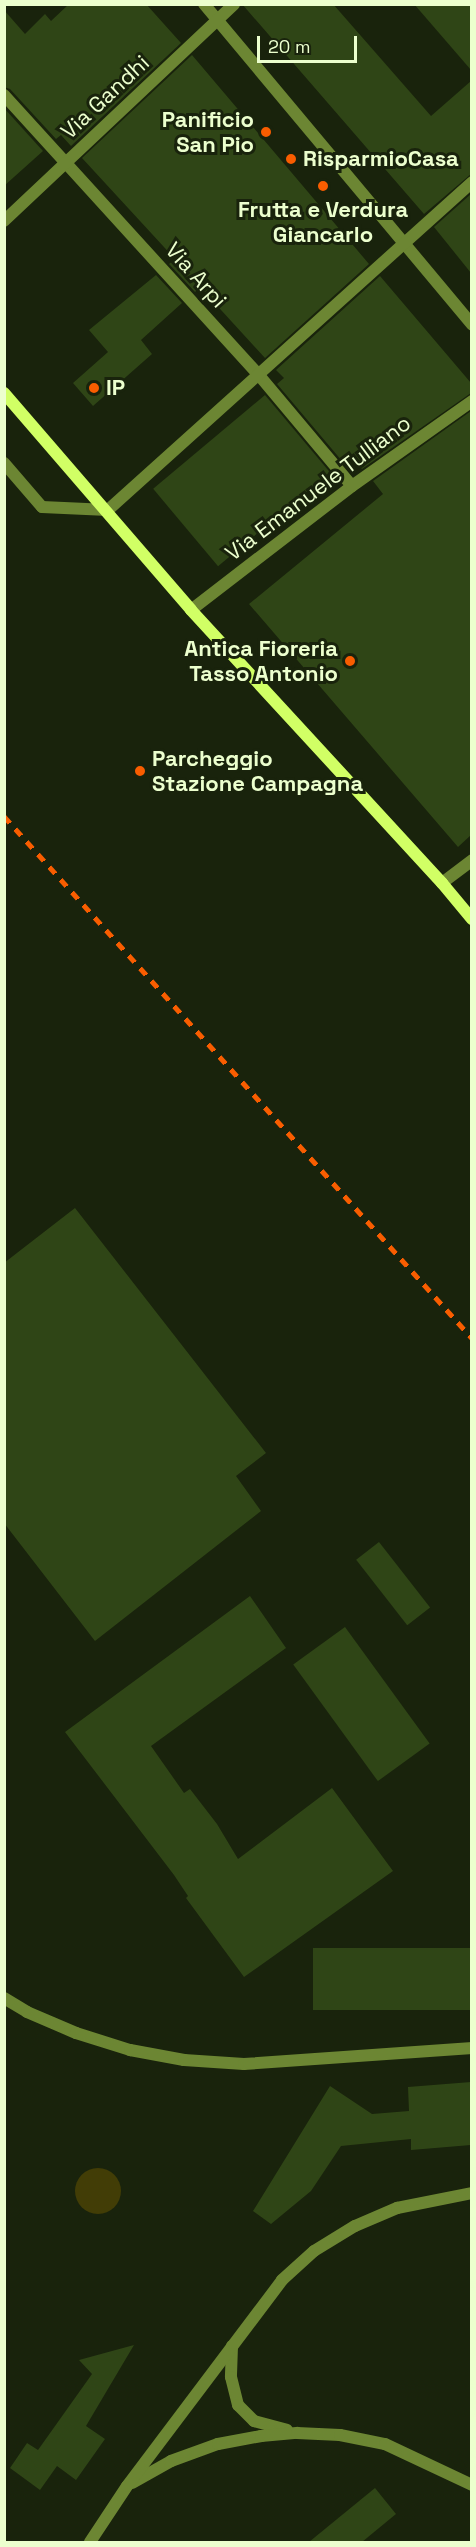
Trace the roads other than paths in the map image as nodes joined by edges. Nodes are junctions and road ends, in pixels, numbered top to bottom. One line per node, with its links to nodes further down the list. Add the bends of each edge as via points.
1 (204, 4): 3 (street)
2 (234, 4): 3 (street, Via Gandhi)
3 (218, 20): 5 (street, Via Gandhi); 8 (street)
4 (4, 95): 5 (street, Via Arpi)
5 (65, 163): 7 (street, Via Gandhi); 10 (street, Via Arpi)
6 (471, 182): 8 (street)
7 (4, 221)
8 (403, 243): 9 (street); 10 (street)
9 (471, 325)
10 (258, 374): 14 (street, Via Arpi); 15 (street)
11 (4, 393): 15 (main road)
12 (471, 401): 14 (street, Via Emanuele Tulliano)
13 (4, 463): 15 (street, via 42,507)
14 (352, 486): 16 (street, Via Emanuele Tulliano)
15 (108, 510): 16 (main road)
16 (191, 610): 18 (main road)
17 (471, 860): 18 (street)
18 (442, 883): 19 (main road)
19 (471, 919)
20 (4, 1998): 21 (street, via 76,2033 130,2050 184,2060 244,2064)
21 (471, 2048)
22 (471, 2193): 23 (street, via 397,2208 355,2226 314,2251 282,2280)
23 (232, 2345): 24 (street, via 231,2377 238,2405 254,2421); 26 (street)
24 (297, 2433): 25 (street, via 340,2435 385,2444); 26 (street, via 218,2444 171,2461)
25 (471, 2485)
26 (127, 2486): 27 (street)
27 (90, 2542)

